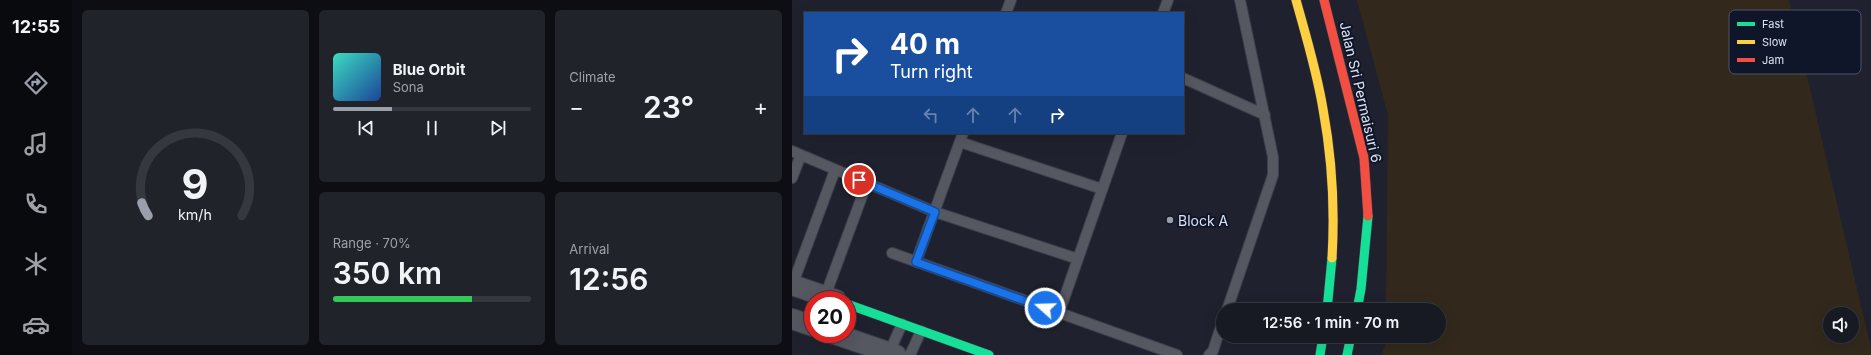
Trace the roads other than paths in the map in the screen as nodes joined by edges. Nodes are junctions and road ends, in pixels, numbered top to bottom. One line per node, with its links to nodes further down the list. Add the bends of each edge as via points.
1 (1010, 0): 6 (lane)
2 (1168, 0): 7 (lane)
3 (1240, 0): 9 (lane)
4 (1296, 0): 25 (street, via 1326,123 1331,165 1334,226)
5 (1324, 0): 26 (street, Jalan Sri Permaisuri 6, via 1364,158 1368,224)
6 (1006, 12)
7 (1163, 12)
8 (1184, 78): 9 (lane)
9 (1265, 115): 24 (lane, via 1273,157 1273,175)
10 (1122, 134): 16 (lane)
11 (961, 137): 16 (lane); 17 (lane)
12 (796, 153): 13 (lane); 14 (lane)
13 (835, 170): 15 (lane); 21 (lane)
14 (792, 178)
15 (867, 183): 17 (lane); 23 (lane)
16 (1102, 189): 19 (lane)
17 (935, 212): 19 (lane); 20 (lane)
18 (892, 253): 20 (lane)
19 (1078, 258): 28 (lane)
20 (916, 262): 28 (lane)
21 (792, 285): 22 (street)
22 (807, 291)
23 (831, 291)
24 (1228, 303)
25 (1328, 303)
26 (1358, 303)
27 (856, 307): 31 (street)
28 (1059, 313): 40 (lane)
29 (792, 319): 30 (street)
30 (804, 323)
31 (902, 324): 32 (street); 37 (lane)
32 (921, 331): 38 (lane); 39 (street)
33 (1216, 341): 41 (lane)
34 (856, 342): 37 (street)
35 (1322, 343): 42 (street)
36 (1350, 343): 43 (street)
37 (891, 354)
38 (910, 355)
39 (989, 355)
40 (1177, 355)
41 (1209, 355)
42 (1320, 355)
43 (1347, 355)

